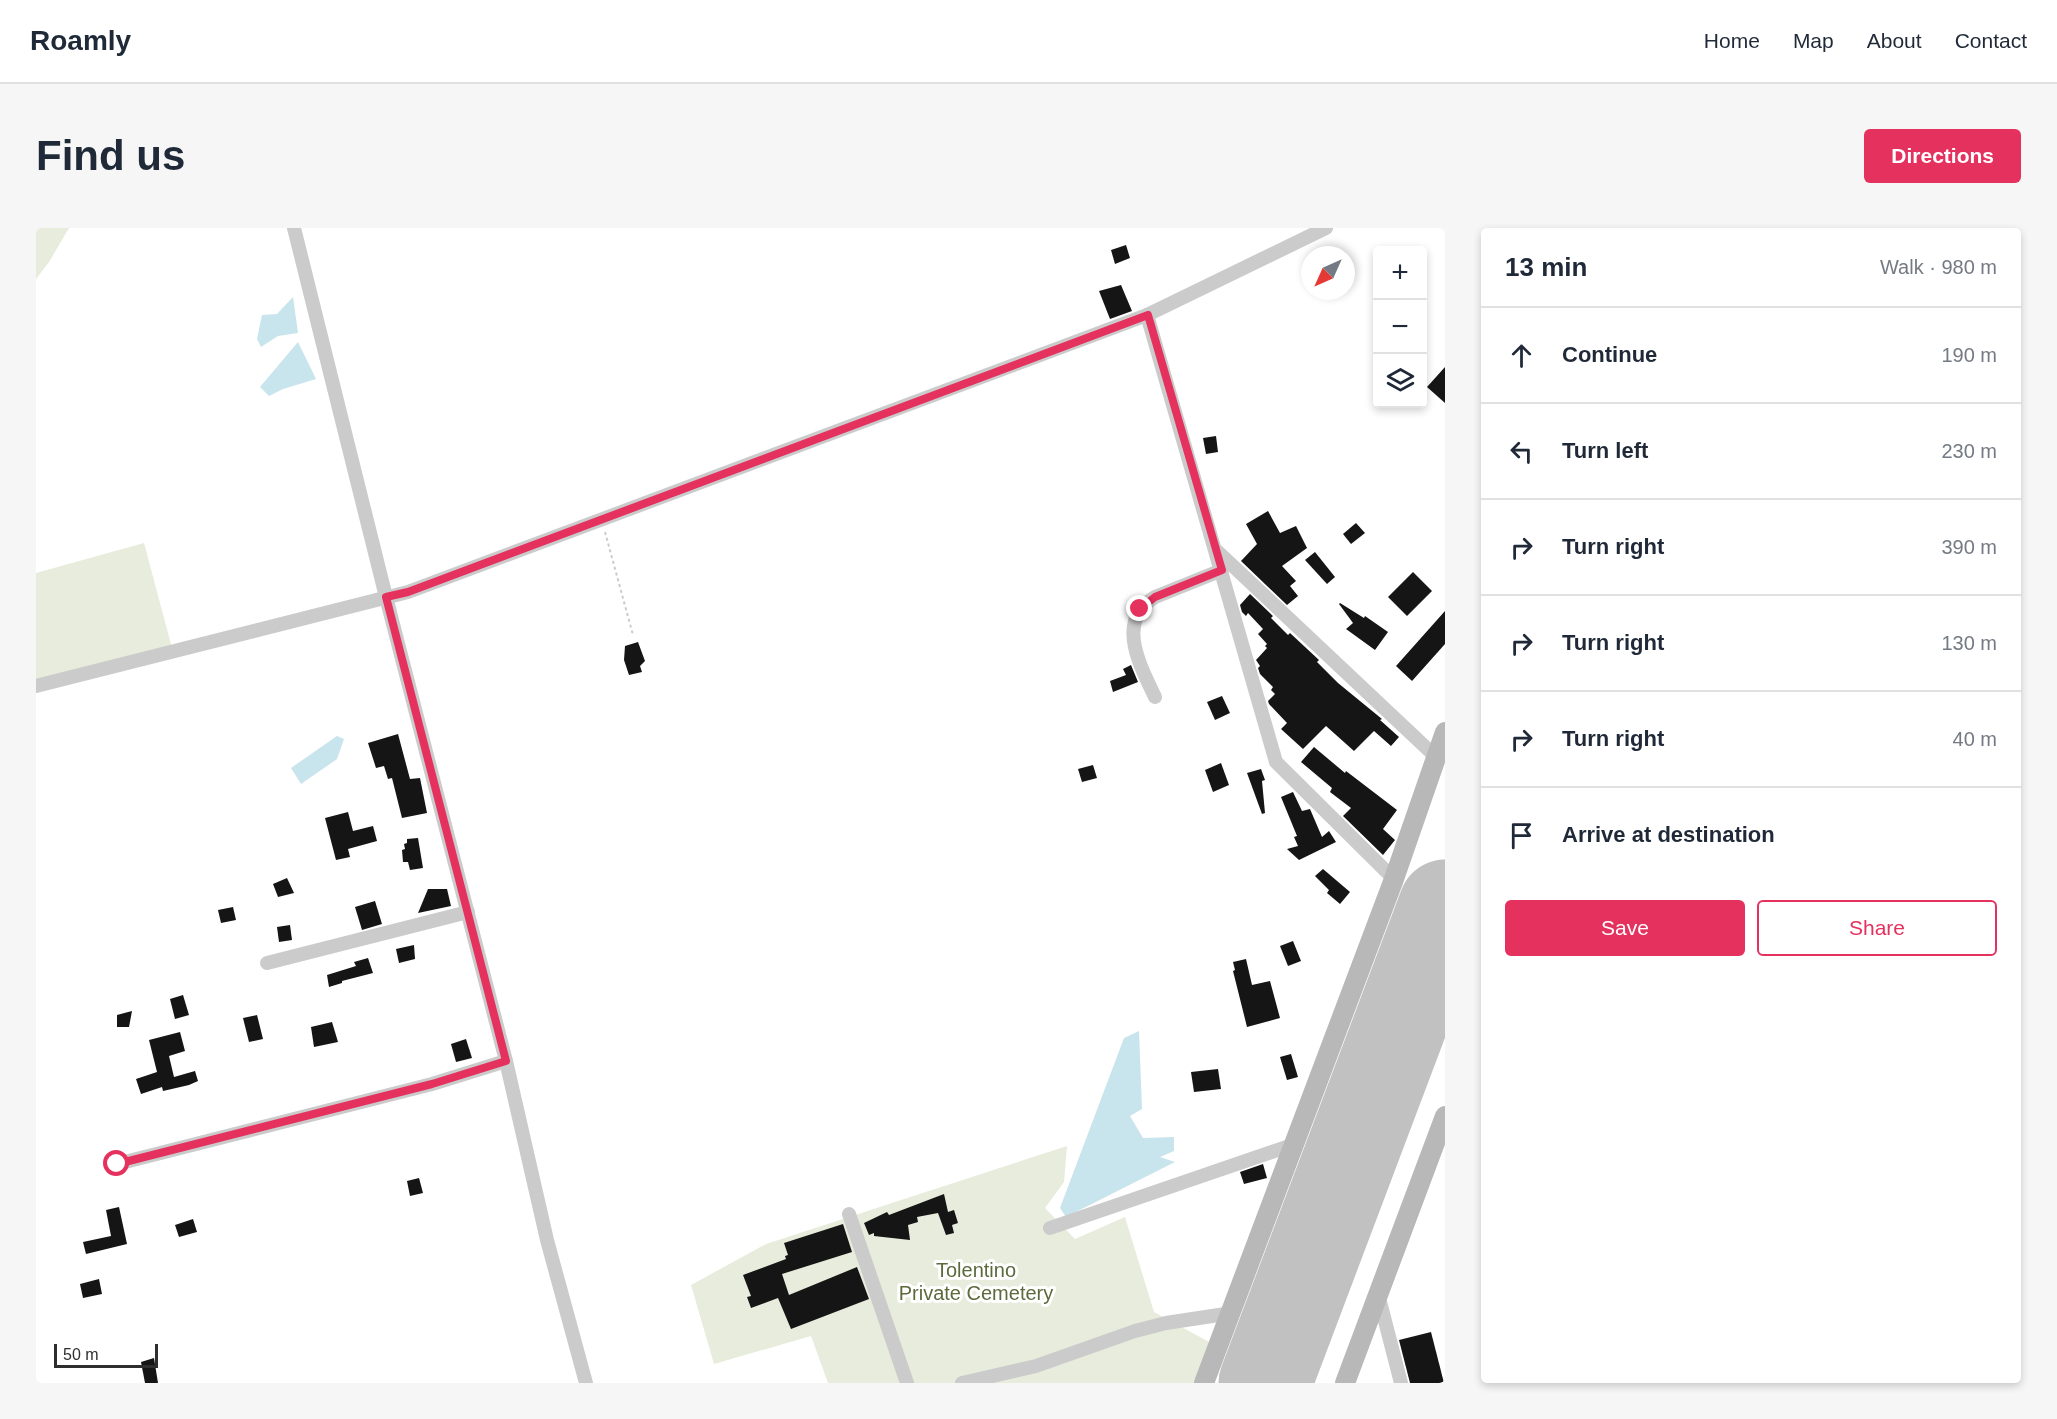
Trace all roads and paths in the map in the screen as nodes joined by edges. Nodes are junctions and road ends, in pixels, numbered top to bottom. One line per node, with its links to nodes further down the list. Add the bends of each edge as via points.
1 (294, 228): 7 (street)
2 (1326, 228): 3 (street)
3 (1148, 315): 4 (street); 5 (street)
4 (602, 520): 7 (street); 8 (path)
5 (1217, 551): 6 (street); 12 (street)
6 (1222, 570): 10 (street, via 1155,597 1137,612 1135,652); 13 (street, via 1276,762)
7 (386, 597): 9 (street); 14 (street)
8 (633, 635)
9 (36, 686)
10 (1155, 697)
11 (1445, 732): 12 (street)
12 (1436, 758): 13 (street)
13 (1394, 879): 18 (street)
14 (468, 912): 15 (street); 16 (street)
15 (267, 963)
16 (506, 1061): 19 (street, via 432,1084); 24 (street, via 547,1240)
17 (1445, 1116): 22 (street)
18 (1295, 1144): 21 (street); 23 (street)
19 (117, 1164)
20 (849, 1214): 25 (street)
21 (1050, 1227)
22 (1378, 1294): 28 (street); 29 (street)
23 (1232, 1313): 26 (street, via 1135,1331 1036,1366); 27 (street)
24 (586, 1383)
25 (907, 1383)
26 (962, 1383)
27 (1204, 1383)
28 (1345, 1383)
29 (1401, 1383)

